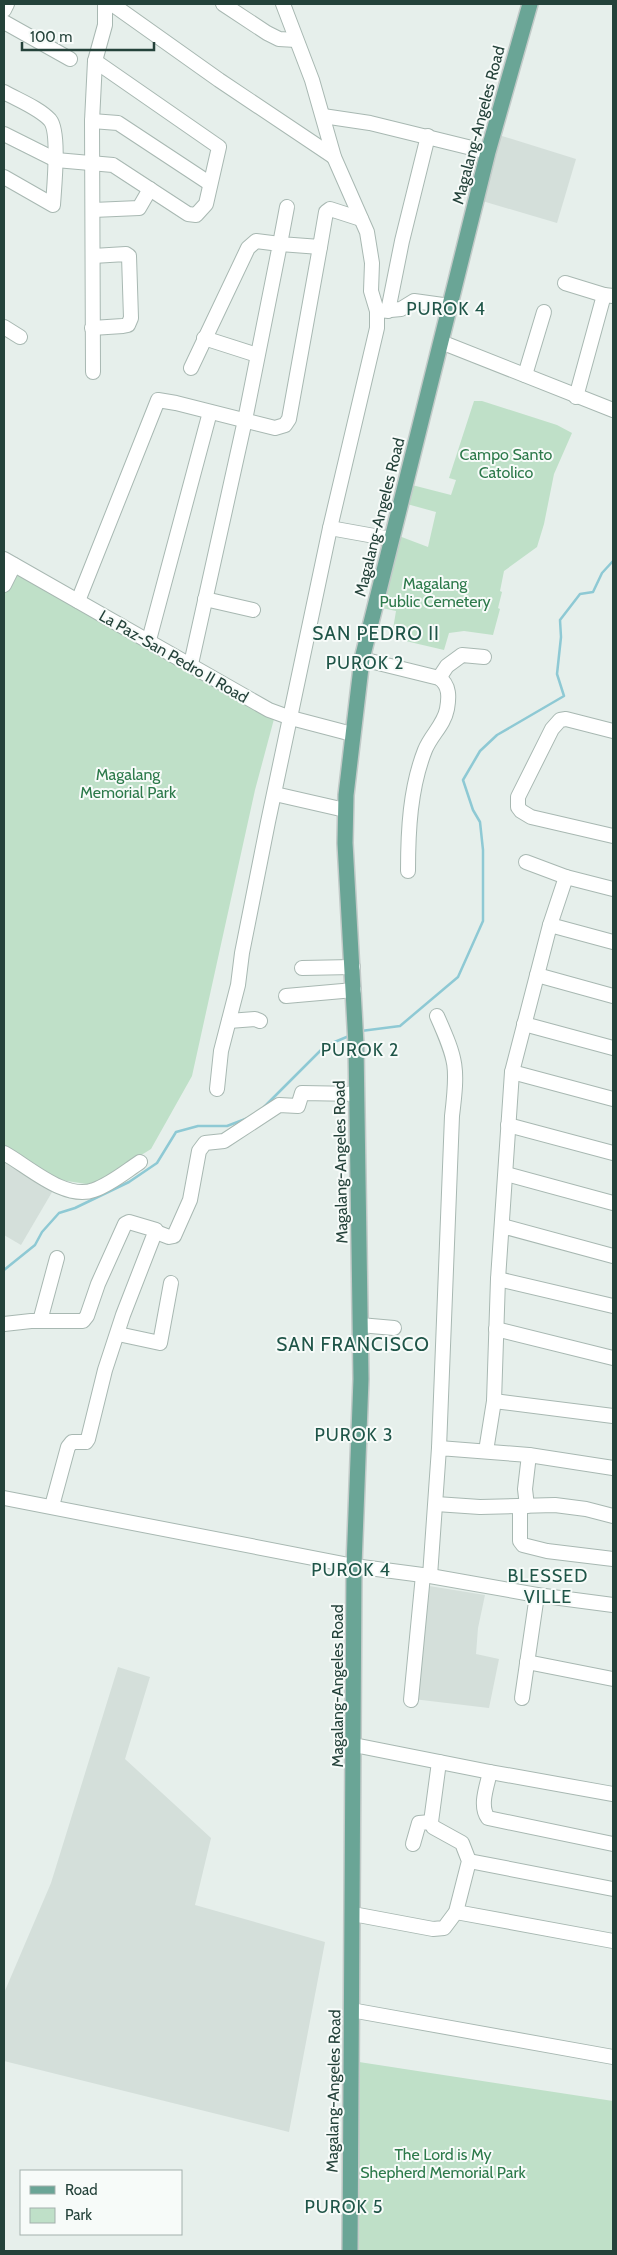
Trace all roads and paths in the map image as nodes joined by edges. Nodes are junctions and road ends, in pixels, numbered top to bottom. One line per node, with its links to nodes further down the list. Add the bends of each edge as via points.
1 (7, 4): 7 (street)
2 (105, 4): 11 (street, via 105,26)
3 (112, 4): 18 (street)
4 (223, 4): 9 (street, via 267,34)
5 (283, 4): 9 (street)
6 (530, 4): 17 (main road, Magalang-Angeles Road)
7 (4, 10)
8 (4, 22): 10 (street)
9 (296, 40): 13 (street)
10 (70, 59)
11 (95, 61): 14 (street); 22 (street, via 216,144 220,150)
12 (4, 92): 19 (street, via 51,121)
13 (323, 116): 16 (street); 18 (street)
14 (92, 121): 20 (street); 22 (street, via 118,123)
15 (4, 134): 19 (street)
16 (428, 136): 17 (street); 33 (street)
17 (488, 152): 32 (main road, Magalang-Angeles Road)
18 (334, 157): 26 (street)
19 (56, 160): 20 (street); 21 (street, via 53,205)
20 (93, 163): 23 (street, via 113,164); 25 (street)
21 (4, 177)
22 (209, 183): 23 (street, via 206,204 192,216)
23 (150, 189): 25 (street, via 139,208)
24 (286, 207): 27 (street)
25 (93, 210): 29 (street)
26 (361, 219): 28 (street, via 328,210); 33 (street, via 370,245 371,291)
27 (280, 244): 28 (street); 38 (street, via 256,241 248,248); 40 (street)
28 (320, 247): 47 (street, via 289,419 285,425 275,428)
29 (93, 256): 36 (street); 36 (street, via 129,256 132,318 128,325)
30 (565, 283): 31 (street)
31 (609, 296): 44 (street)
32 (450, 306): 33 (street, via 414,301 401,309); 39 (main road, Magalang-Angeles Road)
33 (382, 311): 48 (street)
34 (544, 312): 43 (street)
35 (4, 327): 37 (street)
36 (92, 328): 42 (street)
37 (20, 337)
38 (204, 338): 40 (street); 41 (street)
39 (440, 342): 43 (street); 49 (main road, Magalang-Angeles Road)
40 (257, 355): 47 (street)
41 (191, 368)
42 (93, 372)
43 (524, 375): 44 (street)
44 (576, 396): 45 (street)
45 (613, 410)
46 (210, 412): 47 (street); 53 (street, via 163,400 156,403); 55 (street)
47 (245, 420): 52 (street)
48 (330, 528): 49 (street); 60 (street)
49 (391, 539): 57 (main road, Magalang-Angeles Road)
50 (9, 562): 51 (street); 53 (street, La Paz-San Pedro II Road)
51 (4, 585)
52 (205, 599): 54 (street); 58 (street)
53 (78, 601): 55 (street, La Paz-San Pedro II Road)
54 (253, 610)
55 (149, 640): 58 (street, La Paz-San Pedro II Road)
56 (484, 657): 59 (street, via 462,655 446,666)
57 (362, 659): 59 (street); 62 (main road, Magalang-Angeles Road)
58 (191, 664): 60 (street, La Paz-San Pedro II Road, via 262,706)
59 (439, 678): 67 (street, via 448,691 447,706 441,725 426,749 417,779 408,835)
60 (292, 718): 62 (street, La Paz-San Pedro II Road); 63 (street)
61 (613, 731): 65 (street, via 560,720 552,729 518,796 518,802 520,811 531,816)
62 (352, 734): 64 (main road, Magalang-Angeles Road)
63 (275, 794): 64 (street); 79 (street)
64 (346, 810): 72 (main road, Magalang-Angeles Road)
65 (613, 836)
66 (526, 862): 68 (street)
67 (408, 871)
68 (566, 877): 69 (street); 70 (street)
69 (613, 889)
70 (550, 925): 71 (street); 74 (street)
71 (613, 942)
72 (353, 967): 73 (street); 75 (main road, Magalang-Angeles Road)
73 (302, 968)
74 (537, 975): 77 (street); 81 (street)
75 (354, 990): 76 (street); 85 (main road, Magalang-Angeles Road)
76 (286, 996)
77 (613, 996)
78 (437, 1016): 109 (street, via 451,1048 457,1074 452,1116)
79 (229, 1021): 80 (street); 84 (street, via 221,1051)
80 (260, 1021)
81 (524, 1024): 82 (street); 83 (street)
82 (613, 1048)
83 (512, 1072): 86 (street); 87 (street)
84 (217, 1089)
85 (357, 1094): 94 (street, via 302,1093 298,1106 279,1105 224,1141 205,1143 199,1150 190,1200 174,1236); 102 (main road, Magalang-Angeles Road)
86 (613, 1099)
87 (508, 1125): 89 (street); 91 (street)
88 (4, 1153): 90 (street, via 73,1193 92,1191)
89 (613, 1153)
90 (140, 1162)
91 (506, 1174): 92 (street); 93 (street)
92 (613, 1203)
93 (502, 1226): 95 (street); 97 (street)
94 (156, 1232): 100 (street, via 129,1222 125,1224 85,1319 80,1322); 105 (street, via 122,1316)
95 (613, 1256)
96 (57, 1258): 100 (street)
97 (498, 1279): 99 (street); 104 (street)
98 (171, 1283): 105 (street, via 160,1343)
99 (613, 1306)
100 (40, 1321): 101 (street)
101 (4, 1324)
102 (360, 1326): 103 (street); 119 (main road, Magalang-Angeles Road)
103 (394, 1328)
104 (496, 1329): 106 (street); 107 (street)
105 (118, 1334): 115 (street, via 105,1370 88,1439 86,1442 72,1442 68,1447)
106 (613, 1358)
107 (494, 1401): 108 (street); 110 (street)
108 (613, 1416)
109 (439, 1448): 110 (street); 114 (street)
110 (486, 1451): 111 (street)
111 (529, 1455): 112 (street); 116 (street)
112 (613, 1468)
113 (4, 1498): 115 (street)
114 (436, 1504): 116 (street); 120 (street)
115 (52, 1506): 119 (street)
116 (524, 1506): 117 (street, via 555,1505); 118 (street, via 520,1541 523,1545)
117 (613, 1516)
118 (613, 1559)
119 (354, 1566): 120 (street); 127 (main road, Magalang-Angeles Road)
120 (426, 1576): 121 (street); 126 (street)
121 (536, 1595): 122 (street); 123 (street)
122 (613, 1605)
123 (527, 1662): 124 (street); 125 (street)
124 (613, 1679)
125 (522, 1698)
126 (412, 1700)
127 (354, 1745): 128 (street); 137 (main road, Magalang-Angeles Road)
128 (439, 1762): 129 (street); 131 (street)
129 (490, 1772): 130 (street); 133 (street, via 483,1807 488,1818)
130 (613, 1794)
131 (431, 1822): 132 (street, via 419,1823); 134 (street, via 433,1827 462,1843)
132 (413, 1844)
133 (613, 1844)
134 (469, 1861): 135 (street); 136 (street)
135 (613, 1889)
136 (456, 1912): 137 (street, via 444,1928 432,1929); 138 (street)
137 (353, 1914): 139 (main road, Magalang-Angeles Road)
138 (613, 1941)
139 (351, 2010): 140 (street); 141 (main road, Magalang-Angeles Road)
140 (613, 2057)
141 (350, 2251)

